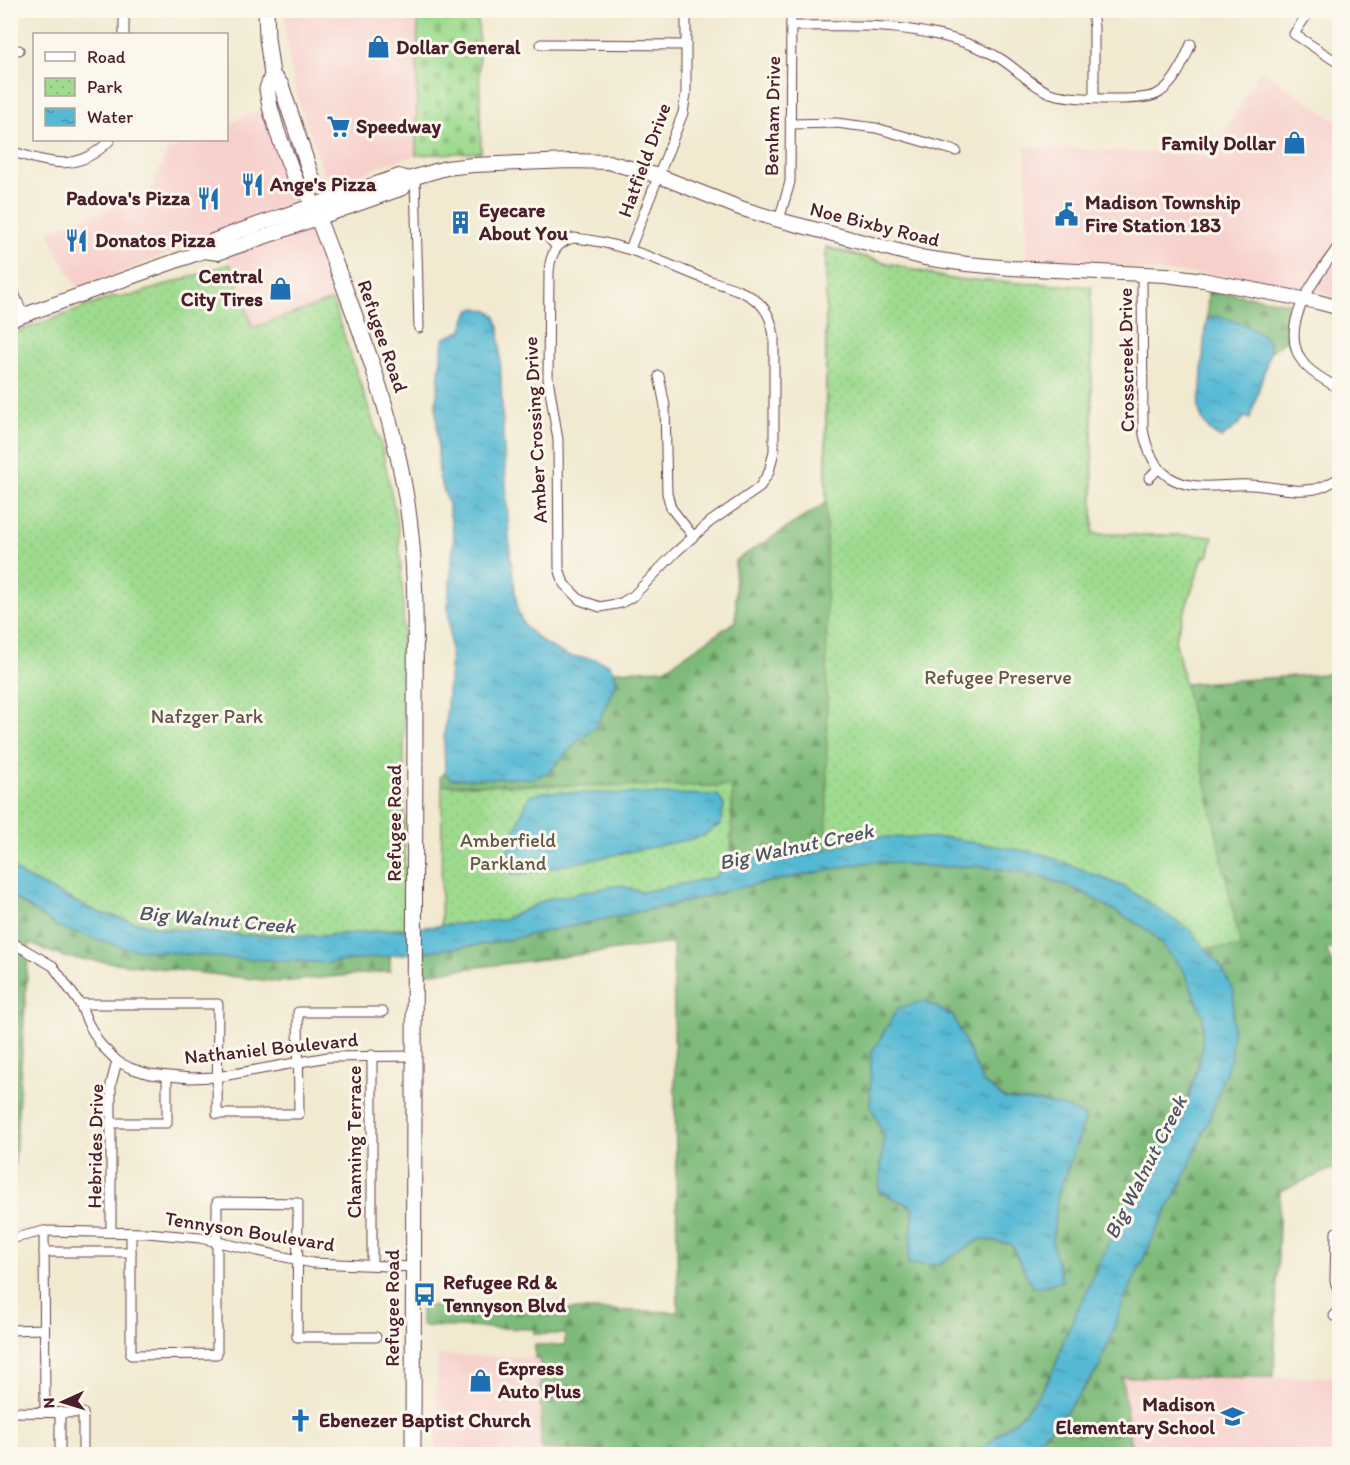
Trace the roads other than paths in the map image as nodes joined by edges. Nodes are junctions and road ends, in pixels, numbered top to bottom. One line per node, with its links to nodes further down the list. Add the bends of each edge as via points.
1 (124, 10): 8 (street)
2 (266, 10): 20 (main road, Refugee Road, via 272,75 281,85 313,182)
3 (686, 10): 11 (street, Hatfield Drive)
4 (791, 10): 7 (street, Benham Drive)
5 (1092, 10): 13 (street)
6 (1310, 10): 12 (street, via 1294,34)
7 (791, 26): 13 (street, via 873,26 928,33 985,51 1051,93); 14 (street, Benham Drive)
8 (124, 33)
9 (541, 44): 11 (street)
10 (1191, 44): 13 (street, via 1174,79 1156,95)
11 (686, 45): 18 (street, Hatfield Drive, via 683,113)
12 (1340, 64)
13 (1094, 98)
14 (790, 124): 17 (street, via 857,124); 21 (street, Benham Drive, via 790,182)
15 (109, 141): 16 (street, via 91,156 67,163)
16 (10, 151)
17 (956, 151)
18 (659, 176): 19 (street, Noe Bixby Road, via 616,163 571,161 458,166); 21 (street, Noe Bixby Road); 25 (street, Hatfield Drive)
19 (412, 178): 20 (street, Noe Bixby Road, via 399,176); 31 (street)
20 (314, 207): 30 (street, Noe Bixby Road, via 214,240 204,251); 42 (main road, Refugee Road, via 381,396 406,499 415,595)
21 (779, 220): 26 (street, Noe Bixby Road, via 947,262)
22 (544, 233): 24 (street)
23 (1340, 244): 28 (street)
24 (557, 247): 25 (street, via 574,238); 37 (street, Amber Crossing Drive, via 549,261 548,378 558,440 559,568 566,587 585,603 600,607 625,601)
25 (630, 249): 37 (street, via 745,294 770,318 774,336 774,451 769,472 759,488)
26 (1142, 275): 28 (street, Noe Bixby Road, via 1203,280); 34 (street, Crosscreek Drive, via 1143,429 1148,450)
27 (10, 283): 30 (street)
28 (1303, 300): 29 (street, Noe Bixby Road); 33 (street, via 1295,334 1297,351 1305,365)
29 (1340, 308)
30 (17, 317)
31 (419, 328)
32 (659, 376): 37 (street, via 665,406 669,502)
33 (1340, 389)
34 (1159, 468): 35 (street, via 1177,481 1203,487 1249,485 1305,490); 36 (street)
35 (1340, 477)
36 (1149, 478)
37 (693, 536)
38 (13, 943): 39 (street, Nathaniel Boulevard, via 53,966)
39 (80, 1004): 44 (street, Nathaniel Boulevard, via 100,1044); 46 (street, via 218,1004)
40 (383, 1012): 43 (street, via 298,1012)
41 (372, 1055): 42 (street, Nathaniel Boulevard); 43 (street, Nathaniel Boulevard); 57 (street, Channing Terrace)
42 (414, 1056): 58 (main road, Refugee Road)
43 (298, 1060): 46 (street, Nathaniel Boulevard); 46 (street, via 299,1114 217,1114)
44 (117, 1061): 45 (street, Nathaniel Boulevard); 47 (street, Hebrides Drive, via 111,1084)
45 (167, 1077): 46 (street, Nathaniel Boulevard); 47 (street, via 167,1123)
46 (218, 1077)
47 (111, 1123): 49 (street, Hebrides Drive)
48 (44, 1232): 49 (street, Tennyson Boulevard); 52 (street, Tennyson Boulevard); 54 (street)
49 (111, 1232): 51 (street, Tennyson Boulevard)
50 (1336, 1232): 59 (street, via 1335,1281)
51 (131, 1233): 53 (street, Tennyson Boulevard); 55 (street)
52 (10, 1239)
53 (217, 1242): 55 (street, via 217,1354 131,1355); 56 (street, Tennyson Boulevard); 56 (street, via 217,1202 298,1203)
54 (44, 1252): 55 (street); 60 (street)
55 (131, 1252)
56 (298, 1261): 57 (street, Tennyson Boulevard); 62 (street, via 297,1336)
57 (372, 1265): 58 (street, Tennyson Boulevard)
58 (413, 1267): 68 (main road, Refugee Road)
59 (1340, 1297)
60 (44, 1329): 61 (street); 64 (street)
61 (10, 1330)
62 (376, 1338)
63 (10, 1412): 64 (street)
64 (45, 1412): 65 (street)
65 (60, 1412): 66 (street); 67 (street, via 83,1413)
66 (60, 1455)
67 (83, 1455)
68 (412, 1455)

